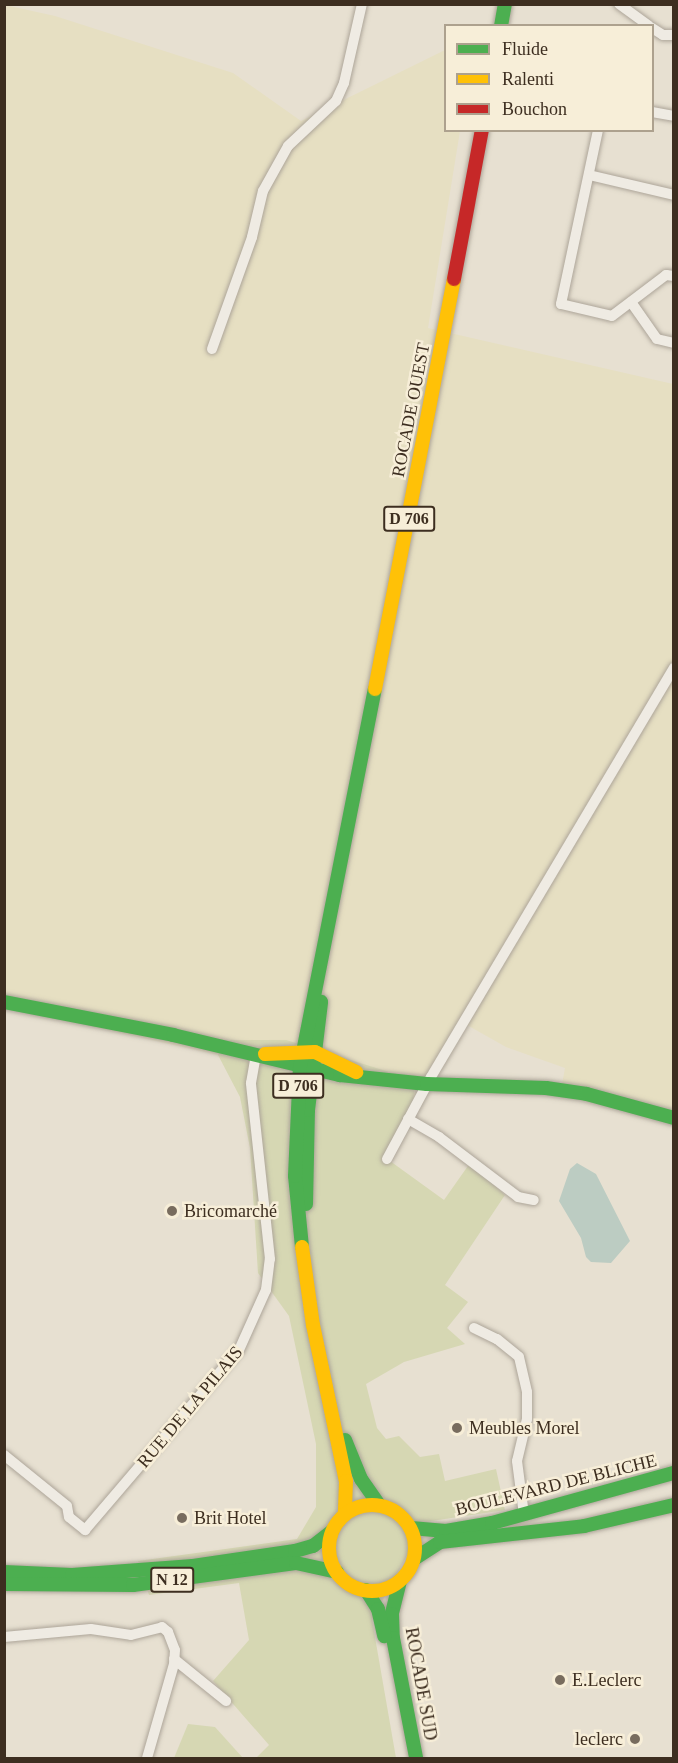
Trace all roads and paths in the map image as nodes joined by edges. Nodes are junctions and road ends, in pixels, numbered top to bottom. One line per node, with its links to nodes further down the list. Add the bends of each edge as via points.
1 (362, 4): 17 (street, via 344,83 336,101 288,146 263,191 252,237)
2 (505, 4): 4 (main road)
3 (619, 4): 5 (street)
4 (501, 24)
5 (646, 24)
6 (654, 29): 7 (street, via 663,35)
7 (674, 35)
8 (654, 112): 9 (street)
9 (674, 117)
10 (482, 132): 20 (main road, ROCADE OUEST / D 706)
11 (598, 132): 12 (street)
12 (589, 175): 13 (street); 15 (street, via 561,304 612,316)
13 (674, 195)
14 (674, 276): 15 (street, via 666,275)
15 (631, 302): 16 (street, via 657,339)
16 (674, 343)
17 (212, 349)
18 (674, 668): 24 (street)
19 (4, 1002): 21 (main road)
20 (305, 1051): 21 (main road); 22 (main road, ROCADE OUEST / D 706); 23 (main road)
21 (256, 1055): 22 (main road); 31 (street, RUE DE LA PILAIS, via 251,1083 270,1259 266,1290 240,1350 85,1530 69,1517 67,1506)
22 (302, 1067): 23 (main road); 30 (main road, ROCADE OUEST / D 706, via 295,1176 313,1324)
23 (372, 1078): 24 (main road)
24 (427, 1084): 25 (main road, via 546,1088 587,1094); 26 (street)
25 (674, 1118)
26 (408, 1119): 27 (street); 28 (street, via 439,1137 518,1197)
27 (387, 1160)
28 (534, 1200)
29 (474, 1328): 36 (street, via 497,1339 519,1357 527,1392 527,1419 517,1461)
30 (331, 1404): 34 (main road, ROCADE OUEST / D 706, via 361,1479); 35 (main road, ROCADE OUEST / D 706, via 346,1481)
31 (4, 1455)
32 (674, 1473): 36 (main road, BOULEVARD DE BLICHE)
33 (674, 1504): 39 (main road, BOULEVARD DE BLICHE, via 574,1527 440,1542)
34 (379, 1505): 35 (main road, via 367,1505); 37 (main road, via 398,1513)
35 (345, 1514): 38 (main road)
36 (524, 1515): 37 (main road, BOULEVARD DE BLICHE, via 458,1530)
37 (411, 1528): 39 (main road)
38 (332, 1531): 40 (main road, N 12, via 313,1546 296,1551 192,1566 72,1575); 41 (main road, via 331,1560)
39 (414, 1559): 42 (main road)
40 (4, 1572)
41 (337, 1572): 43 (main road, N 12, via 296,1563 133,1585); 44 (main road, via 355,1587)
42 (400, 1581): 44 (main road, via 378,1590); 50 (main road, ROCADE SUD, via 392,1616 393,1638)
43 (4, 1584)
44 (366, 1590): 49 (main road, ROCADE SUD, via 378,1609)
45 (4, 1637): 46 (street, via 91,1629 137,1635 162,1628 168,1632)
46 (174, 1659): 47 (street); 48 (street)
47 (226, 1701)
48 (147, 1758)
49 (410, 1758)
50 (416, 1758)

